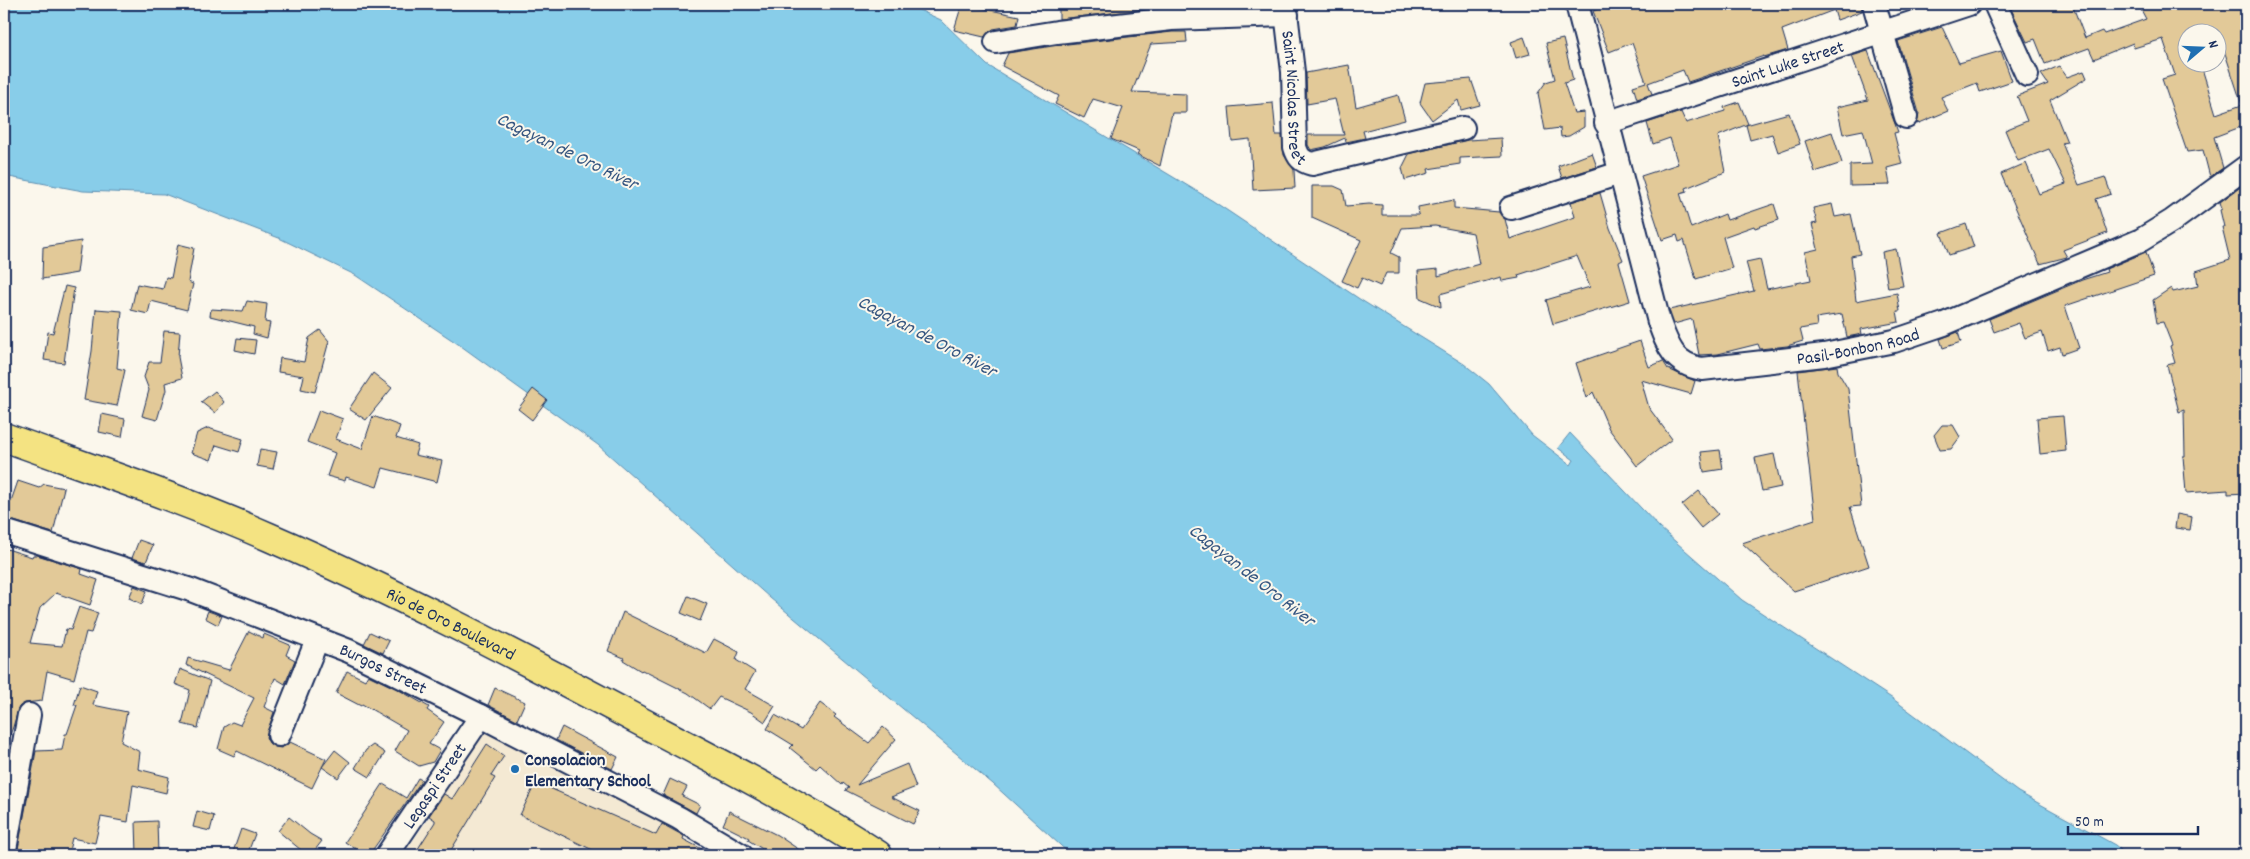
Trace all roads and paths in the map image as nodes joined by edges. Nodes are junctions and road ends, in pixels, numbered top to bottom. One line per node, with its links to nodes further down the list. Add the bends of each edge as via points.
1 (1577, 4): 10 (street, Pasil-Bonbon Road)
2 (1874, 4): 6 (street)
3 (1969, 4): 6 (street, Saint Luke Street)
4 (1995, 4): 8 (street)
5 (1286, 9): 7 (street, Saint Nicolas Street, via 1171,19); 11 (street, Saint Nicolas Street, via 1293,72 1295,147 1303,162 1312,164)
6 (1883, 31): 9 (street); 10 (street, Saint Luke Street)
7 (996, 42)
8 (2027, 75)
9 (1906, 117)
10 (1606, 123): 13 (street, Pasil-Bonbon Road)
11 (1463, 128)
12 (2246, 167): 13 (street, Pasil-Bonbon Road, via 2141,240 1944,324 1894,341 1824,355 1702,369 1688,366 1675,356 1666,342)
13 (1620, 173): 14 (street)
14 (1511, 208)
15 (4, 437): 25 (main road, Rio de Oro Boulevard, via 267,536 371,584 569,683 840,830)
16 (4, 531): 17 (street, Burgos Street, via 184,587)
17 (317, 640): 19 (street, Burgos Street, via 349,651); 20 (street)
18 (29, 715): 21 (street)
19 (481, 716): 23 (street, Legaspi Street); 24 (street, Burgos Street, via 678,818)
20 (279, 735)
21 (11, 774): 22 (street)
22 (9, 854)
23 (387, 855)
24 (741, 855)
25 (878, 855)

